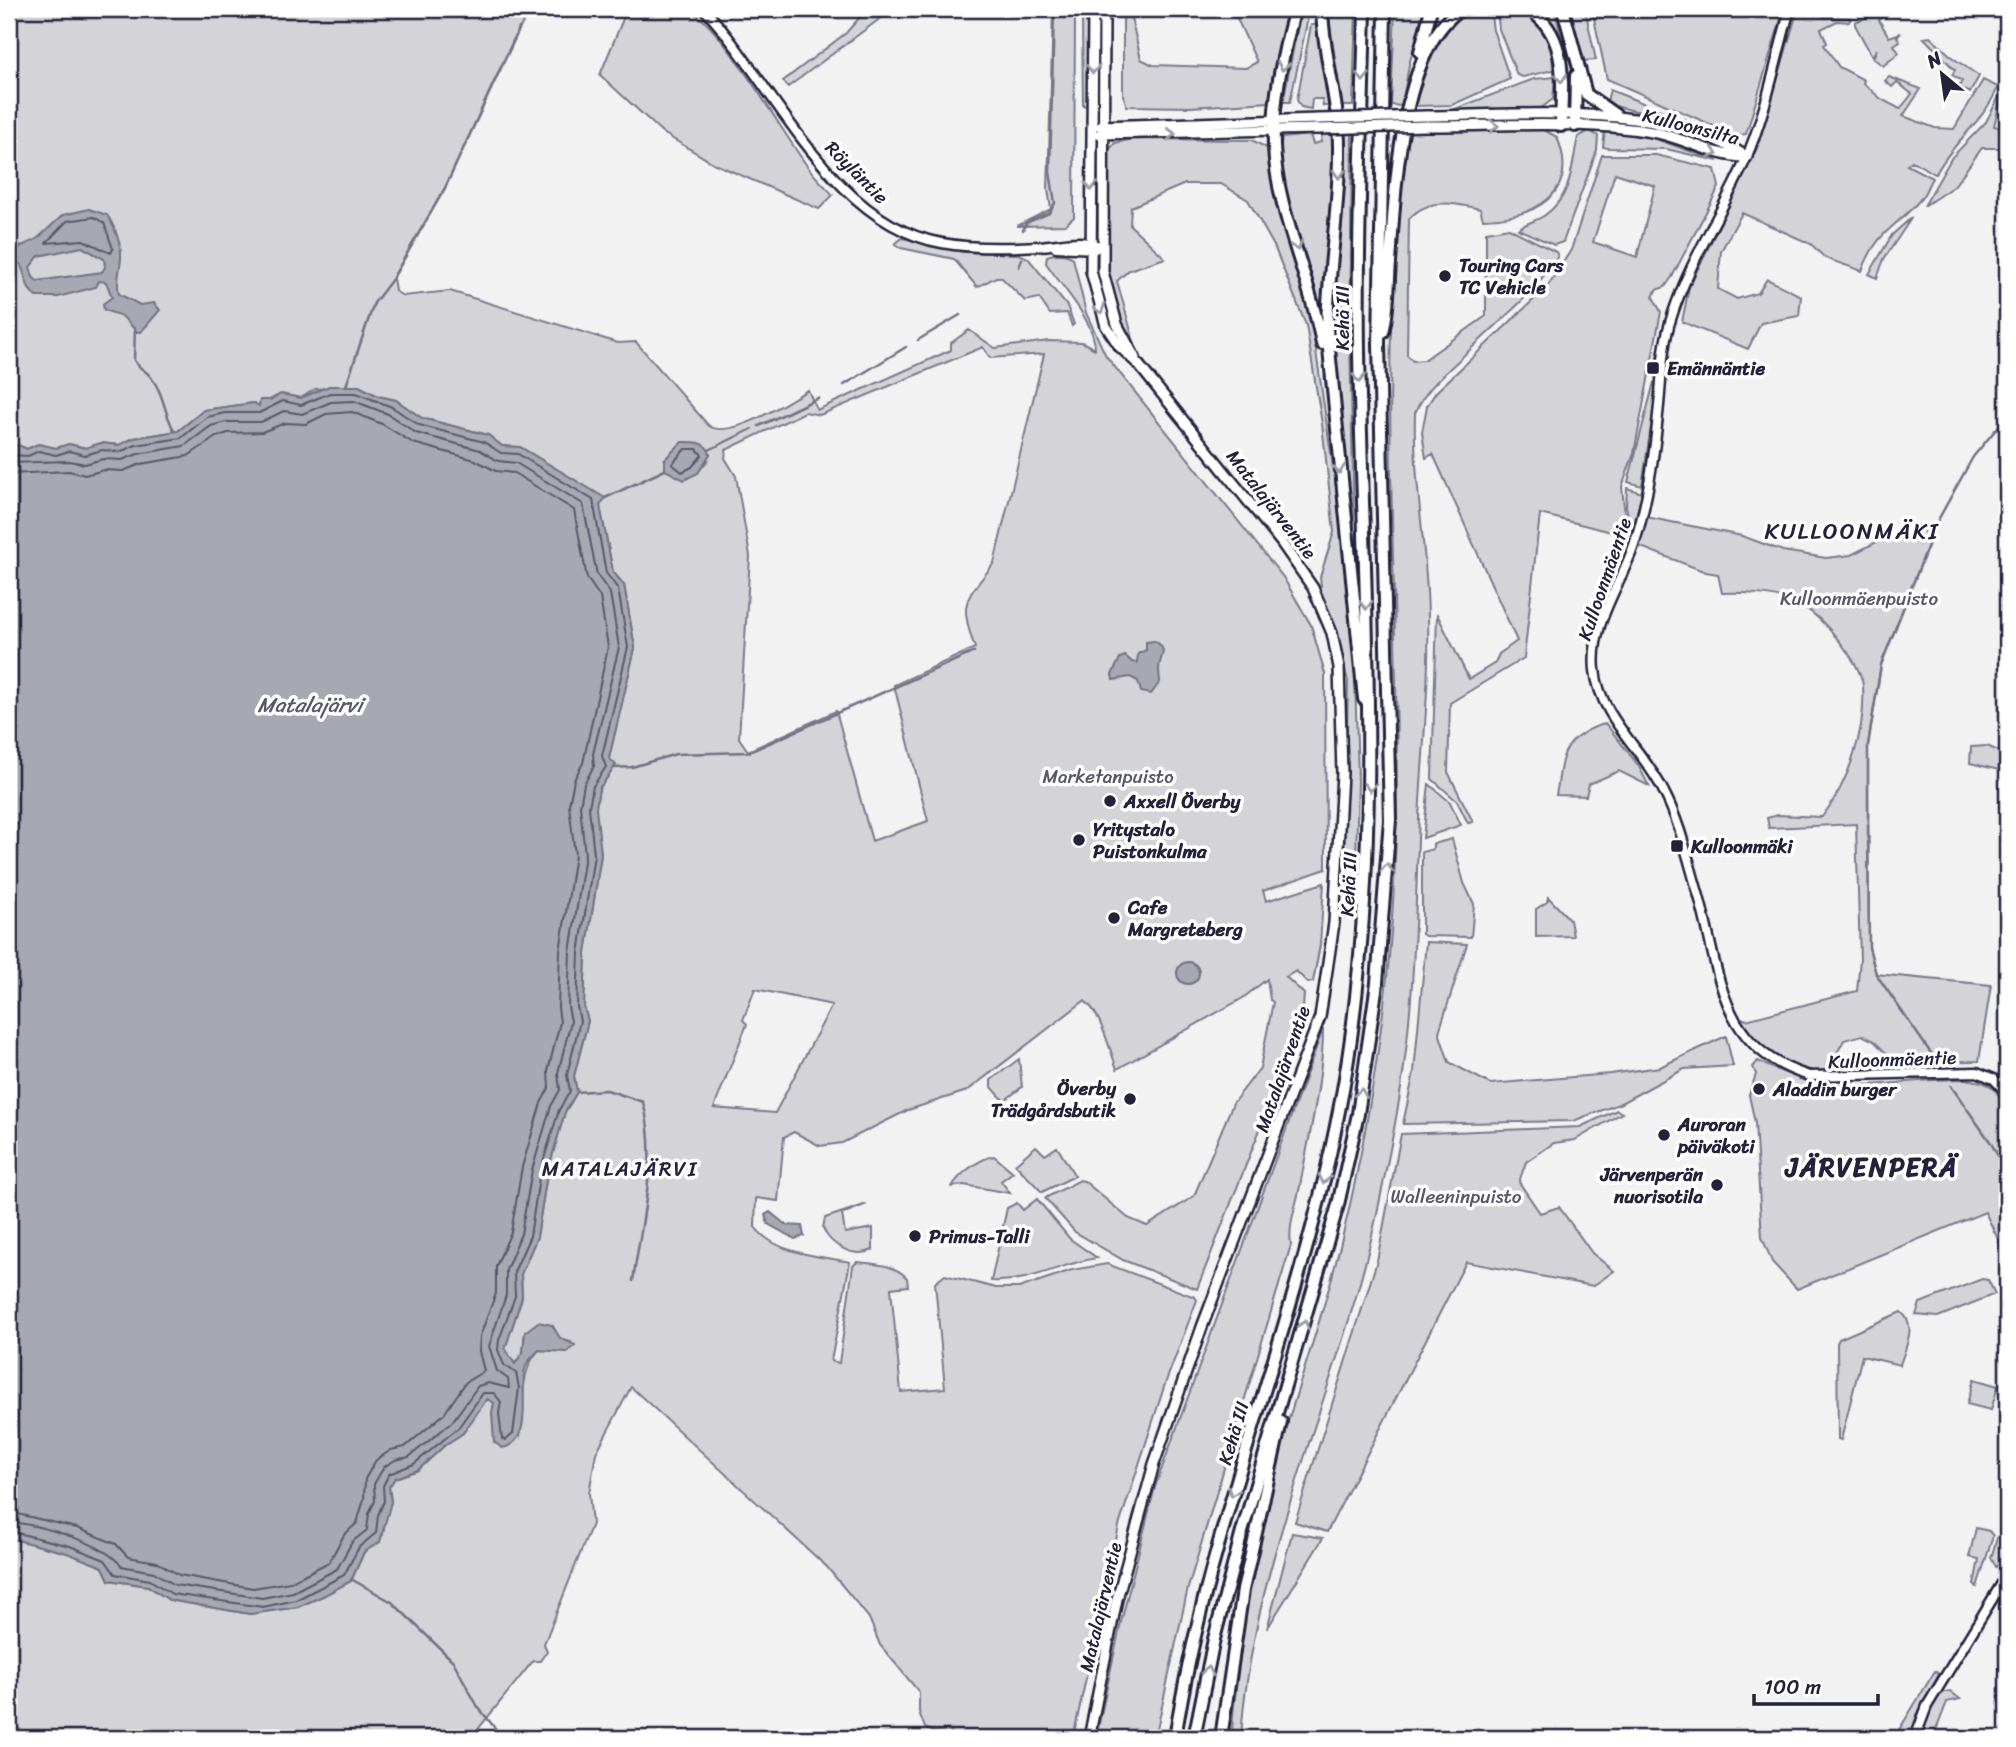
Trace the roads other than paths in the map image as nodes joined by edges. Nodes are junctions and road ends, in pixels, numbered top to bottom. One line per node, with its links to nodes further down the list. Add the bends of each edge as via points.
1 (704, 9): 25 (street, Röyläntie, via 836,178 888,223 945,244)
2 (1093, 9): 21 (main road, Matalajärventie, one-way to 21)
3 (1104, 9): 19 (main road, Matalajärventie)
4 (1295, 9): 16 (highway, one-way to 16)
5 (1322, 9): 29 (highway, one-way to 29, via 1339,144 1328,277)
6 (1365, 9): 30 (highway, Kehä III, one-way to 30, via 1359,391)
7 (1385, 9): 27 (highway, Kehä III)
8 (1431, 9): 14 (highway)
9 (1461, 9): 14 (highway, via 1434,36)
10 (1528, 9): 17 (highway, one-way to 17, via 1545,21 1557,43)
11 (1563, 9): 13 (highway)
12 (1790, 9): 24 (street, Kulloonmäentie)
13 (1576, 56): 15 (highway, via 1586,94); 18 (highway)
14 (1415, 75): 27 (highway)
15 (1617, 116): 18 (main road, Kulloonsilta); 24 (main road, Kulloonsilta, via 1729,145)
16 (1275, 120): 19 (main road, Kulloonsilta); 20 (main road, Kulloonsilta); 22 (highway)
17 (1561, 120): 18 (main road, Kulloonsilta); 20 (main road, Kulloonsilta, bridge)
18 (1575, 120): 24 (main road, Kulloonsilta, one-way to 24, via 1656,133 1724,156)
19 (1103, 124): 21 (main road, Kulloonsilta); 23 (main road, Matalajärventie)
20 (1319, 124): 22 (main road, Kulloonsilta)
21 (1092, 130): 23 (main road, Kulloonsilta); 25 (main road, Matalajärventie, one-way to 25)
22 (1274, 132): 23 (main road, Kulloonsilta, one-way to 22); 29 (highway, one-way to 29, via 1279,182 1308,280)
23 (1103, 136): 26 (main road, Matalajärventie)
24 (1746, 157): 31 (street, Kulloonmäentie, via 1669,325 1651,477 1632,552 1600,627 1596,681 1612,717 1666,794 1732,1016 1755,1047 1787,1069 1809,1076 1956,1072 1985,1075)
25 (1091, 246): 26 (street); 28 (main road, Matalajärventie, one-way to 28, via 1095,295 1106,326)
26 (1101, 247): 28 (main road, Matalajärventie, via 1109,303)
27 (1379, 344): 32 (highway, Kehä III, one-way to 27, via 1338,1205 1358,1114 1380,957 1390,820)
28 (1138, 364): 36 (main road, Matalajärventie, via 1313,588 1332,633 1339,667 1342,773 1334,923 1320,1017 1154,1464 1117,1599)
29 (1332, 401): 30 (highway, one-way to 30, via 1361,687)
30 (1370, 719): 34 (highway, Kehä III, one-way to 34, via 1366,892 1339,1110 1314,1225 1215,1555)
31 (2007, 1093)
32 (1284, 1390): 35 (highway, via 1281,1425 1243,1590); 37 (highway, Kehä III, one-way to 32, via 1235,1557)
33 (2007, 1575): 38 (street, via 1936,1690)
34 (1174, 1734)
35 (1222, 1737)
36 (1089, 1738)
37 (1194, 1738)
38 (1915, 1738)

